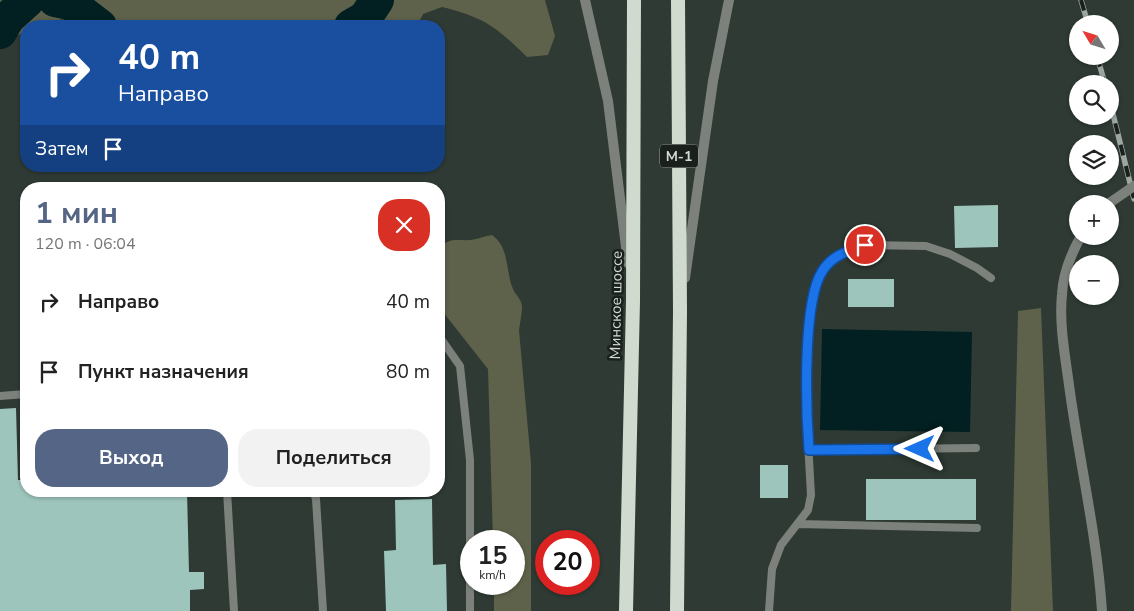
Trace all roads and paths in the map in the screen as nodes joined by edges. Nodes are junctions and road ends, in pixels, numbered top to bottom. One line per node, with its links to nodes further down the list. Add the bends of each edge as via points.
1 (585, 0): 9 (street, via 608,101)
2 (634, 0): 9 (highway, Минское шоссе)
3 (678, 0): 10 (highway, М-1)
4 (729, 0): 10 (street, via 713,81)
5 (1134, 186): 6 (street, bridge)
6 (1119, 196)
7 (1077, 245): 26 (street, via 1065,273 1062,335 1099,567)
8 (991, 278): 15 (lane, via 957,258 926,246 865,245 836,256 822,271 811,299 806,406)
9 (633, 301): 23 (highway, Минское шоссе)
10 (680, 311): 24 (highway, М-1)
11 (445, 345): 22 (lane, via 460,366 470,460)
12 (20, 394): 13 (lane)
13 (0, 396)
14 (976, 448): 15 (lane)
15 (809, 450): 18 (lane, via 812,494 808,510)
16 (227, 497): 20 (lane)
17 (316, 497): 21 (lane)
18 (798, 524): 19 (lane); 25 (lane, via 781,545 772,569)
19 (977, 528)
20 (234, 611)
21 (323, 611)
22 (470, 611)
23 (626, 611)
24 (678, 611)
25 (769, 611)
26 (1102, 611)

